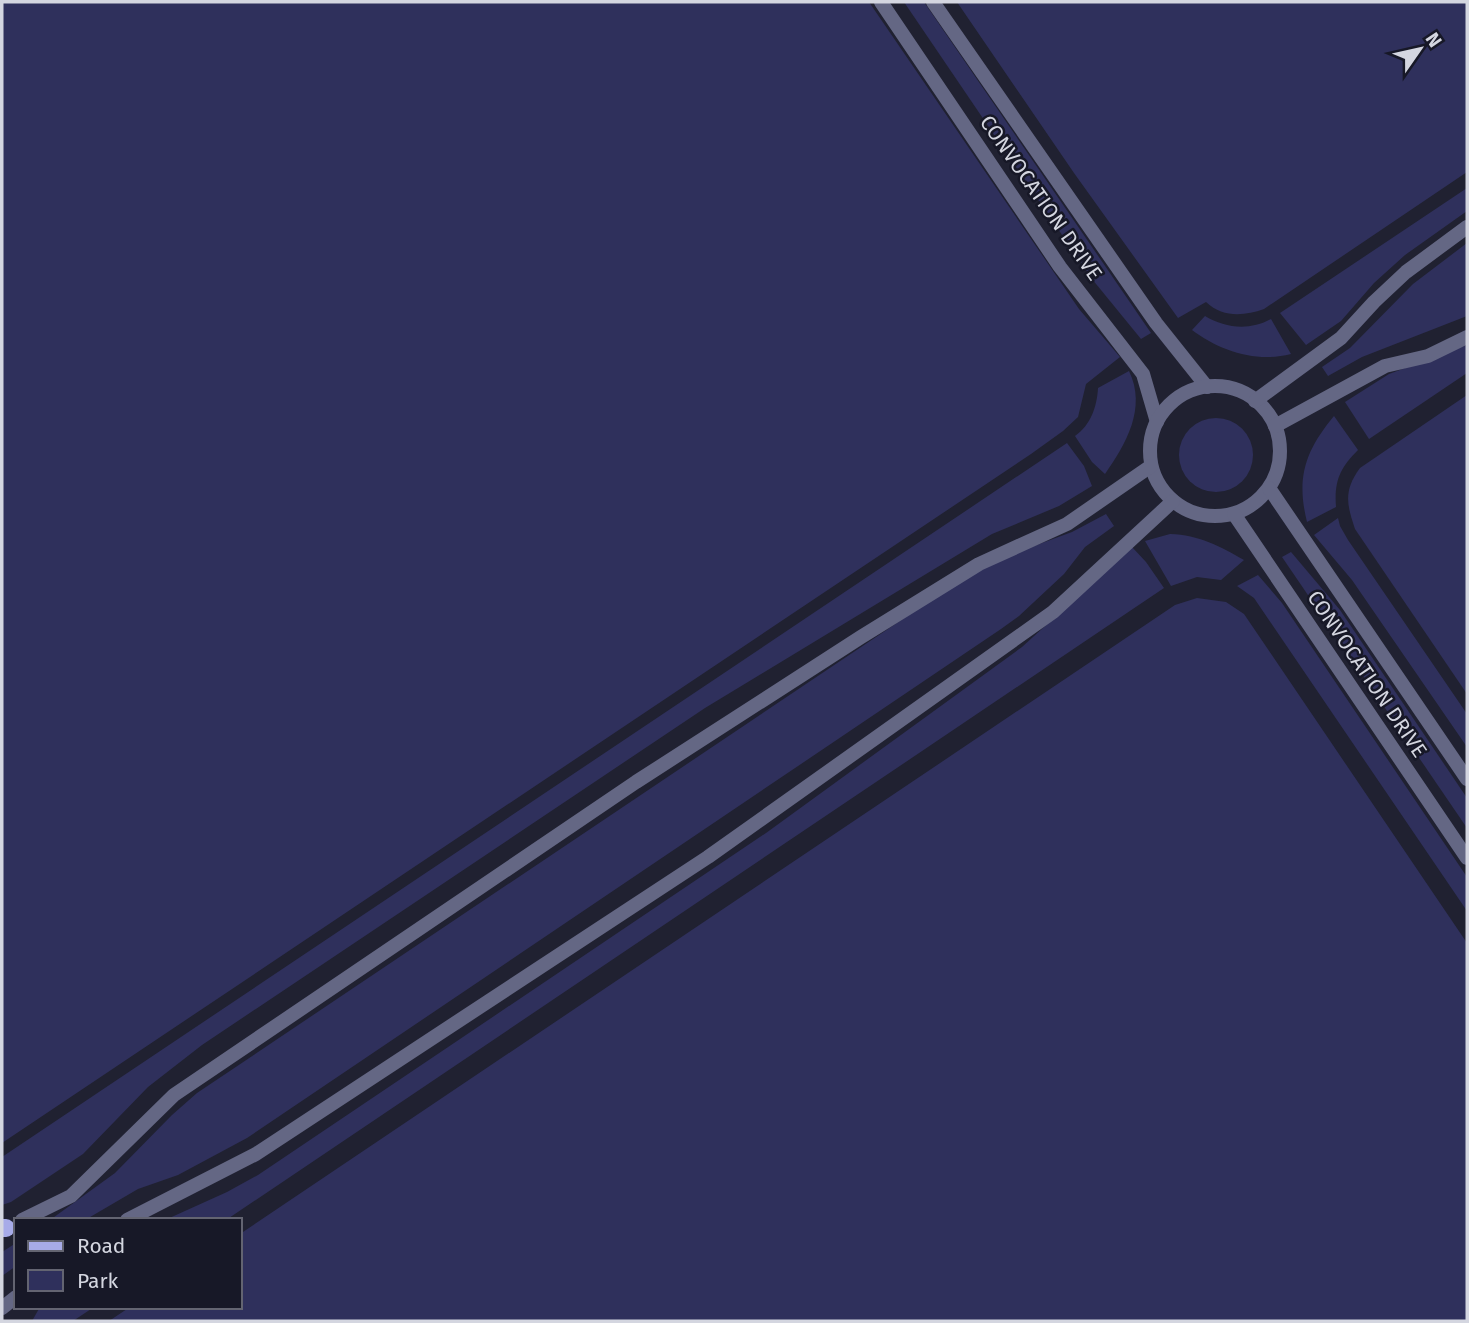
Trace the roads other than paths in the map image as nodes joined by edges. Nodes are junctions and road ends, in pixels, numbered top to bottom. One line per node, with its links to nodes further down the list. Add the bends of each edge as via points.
1 (881, 2): 7 (street, CONVOCATION DRIVE, via 1060,267 1143,374)
2 (933, 2): 5 (street, CONVOCATION DRIVE, via 1156,323)
3 (1467, 227): 6 (street, via 1406,272 1341,338)
4 (1467, 338): 8 (street, via 1427,356 1385,366)
5 (1207, 387): 6 (street, via 1223,387); 7 (street, via 1186,393 1169,405)
6 (1255, 401): 8 (street)
7 (1157, 422): 9 (street)
8 (1275, 426): 10 (street, via 1278,468)
9 (1151, 466): 11 (street); 15 (street, via 1067,524 967,572 636,782 174,1095 71,1196)
10 (1269, 488): 12 (street, via 1254,504); 13 (street, CONVOCATION DRIVE)
11 (1173, 501): 12 (street, via 1192,512); 16 (street, via 1053,612 708,857 256,1154)
12 (1234, 514): 14 (street, CONVOCATION DRIVE)
13 (1467, 779)
14 (1467, 858)
15 (26, 1218)
16 (131, 1218)

